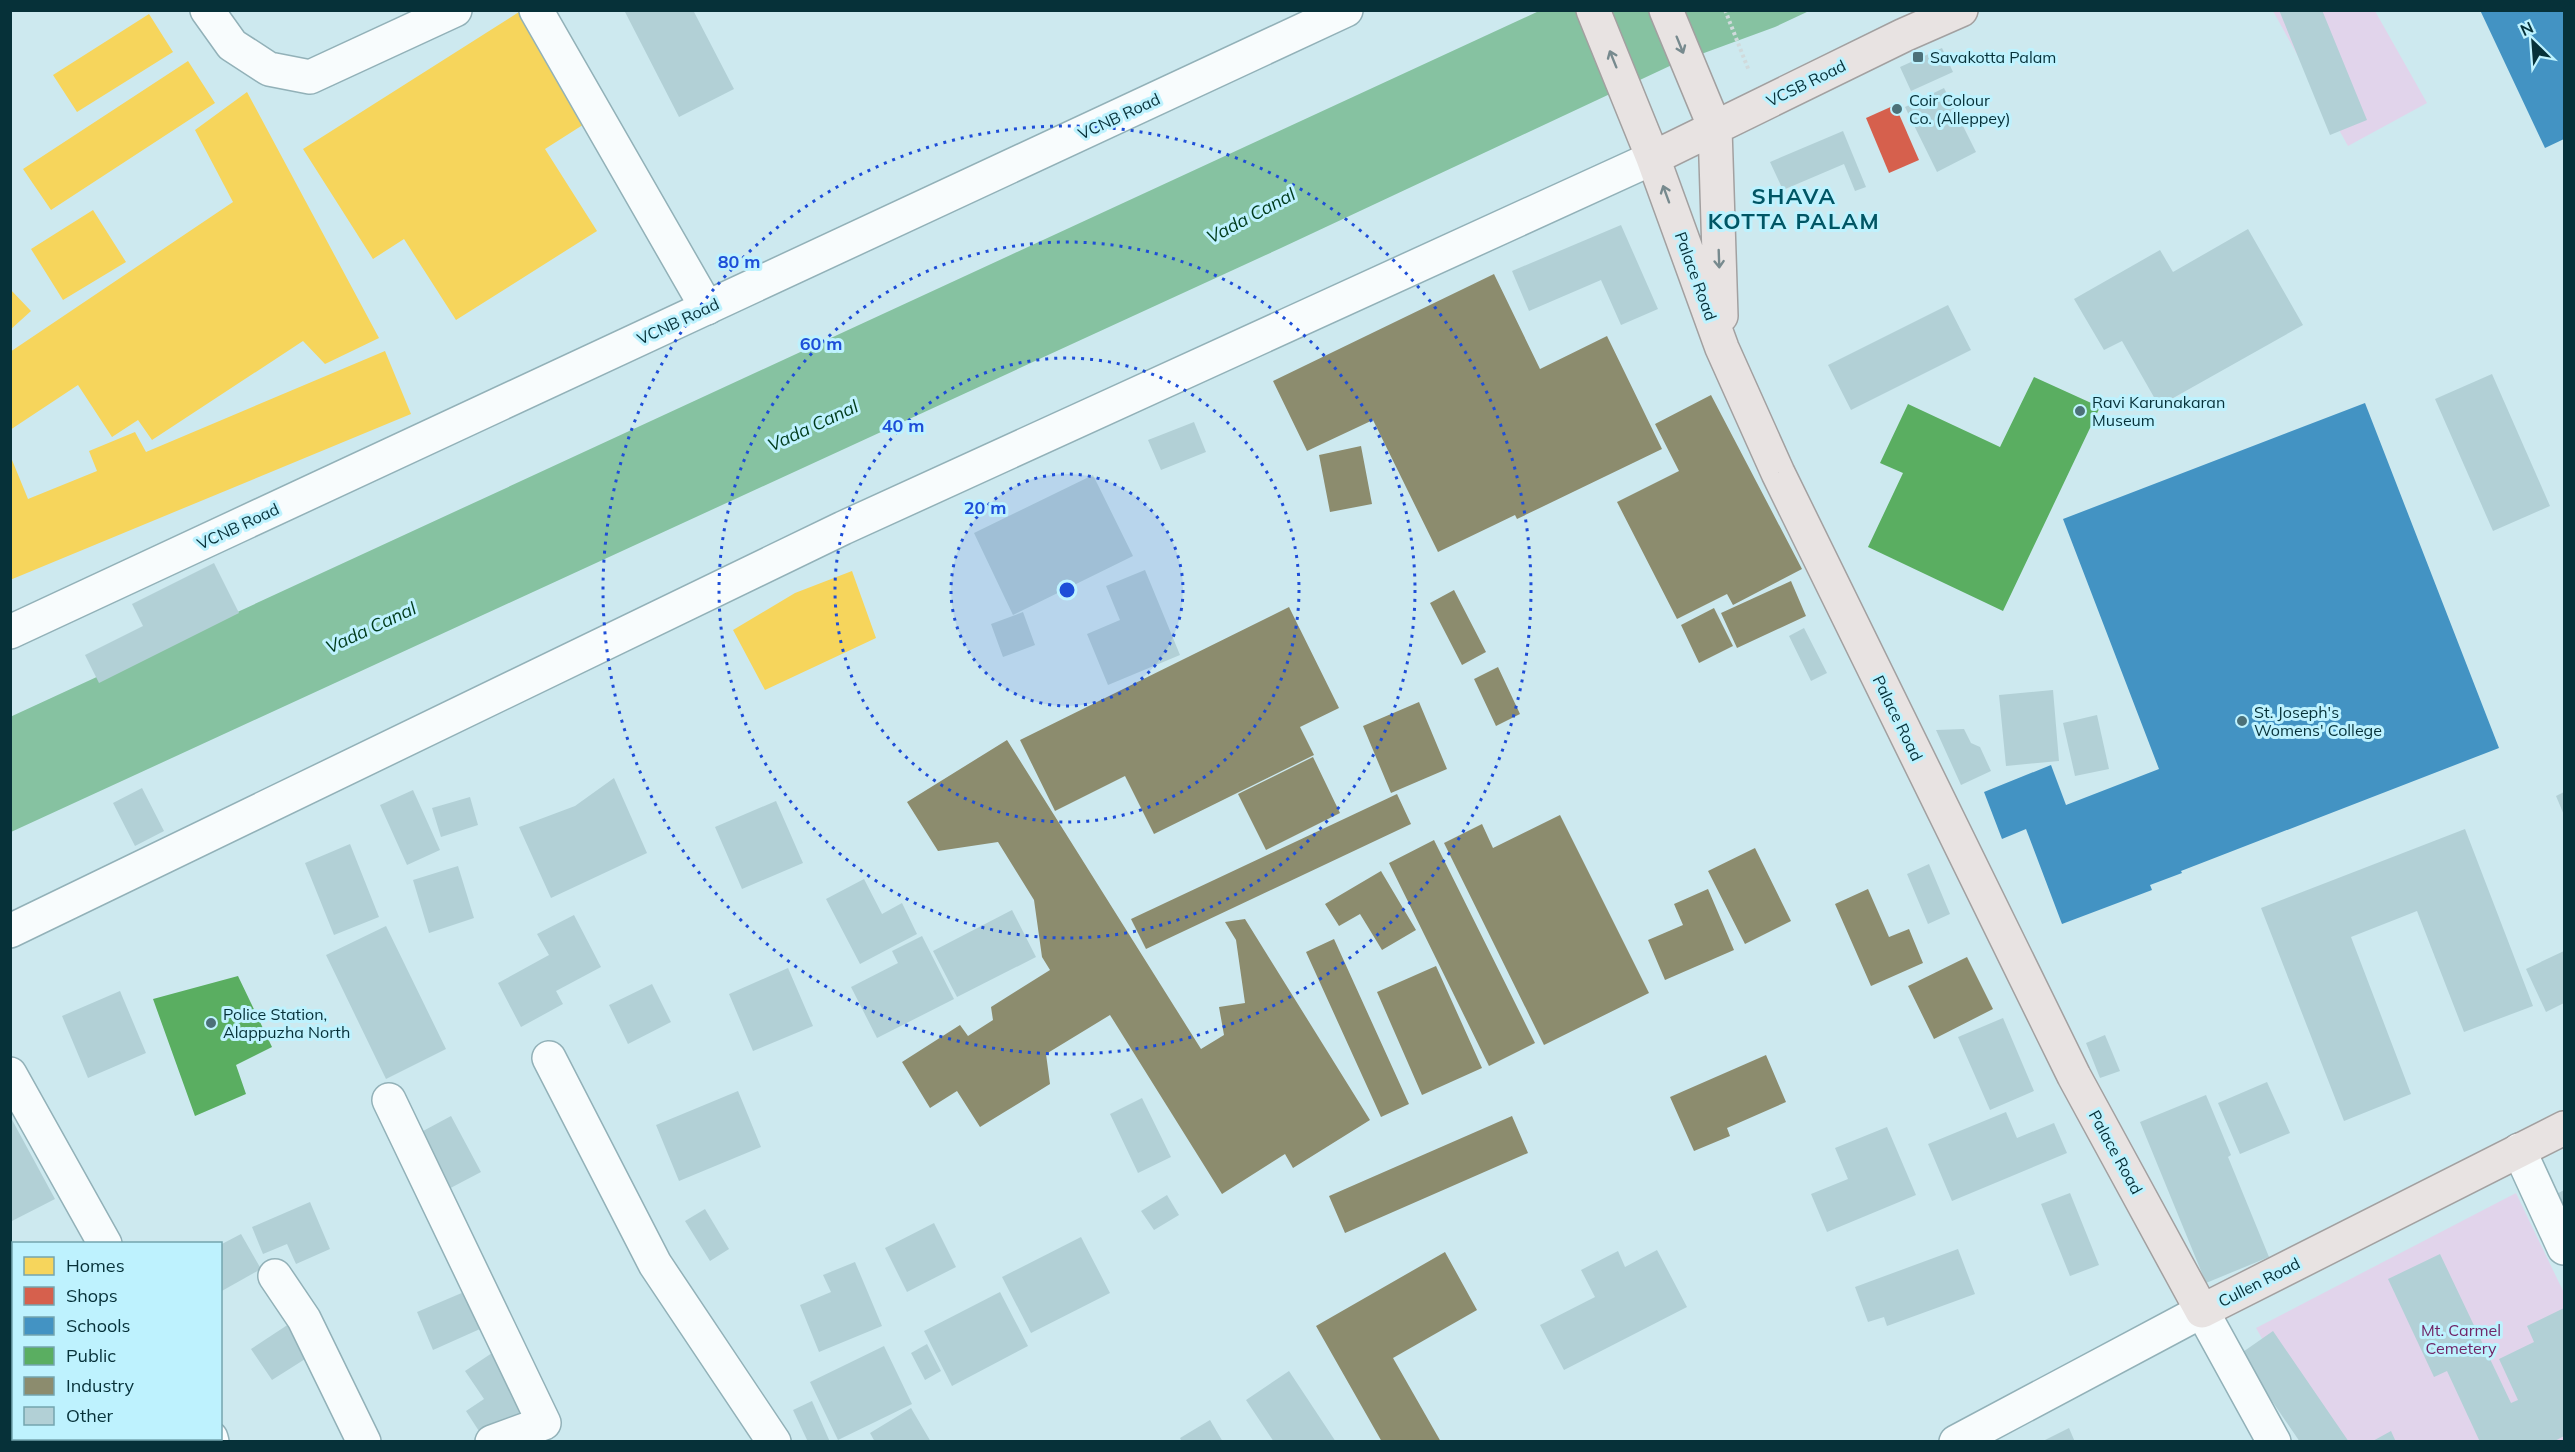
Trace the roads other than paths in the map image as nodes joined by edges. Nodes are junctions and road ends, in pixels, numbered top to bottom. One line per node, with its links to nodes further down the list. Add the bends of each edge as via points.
1 (207, 10): 2 (main road, via 232,45 269,69 310,76)
2 (455, 10)
3 (536, 10): 10 (main road)
4 (1346, 10): 10 (main road, VCNB Road)
5 (1593, 10): 9 (main road, Palace Road, one-way to 5)
6 (1666, 10): 8 (main road, one-way to 8)
7 (1961, 10): 8 (main road, VCSB Road)
8 (1714, 128): 9 (main road, VCSB Road); 11 (main road, one-way to 11)
9 (1653, 158): 11 (main road, Palace Road, one-way to 9); 13 (main road, via 843,528)
10 (707, 308): 12 (main road, VCNB Road)
11 (1722, 348): 22 (main road, Palace Road, via 1778,473 2069,1066)
12 (10, 632)
13 (10, 931)
14 (549, 1058): 25 (main road, via 655,1264)
15 (10, 1074): 19 (main road)
16 (389, 1100): 24 (main road, via 544,1423)
17 (2565, 1128): 18 (main road, Cullen Road)
18 (2519, 1150): 20 (main road); 22 (main road, Cullen Road)
19 (104, 1242)
20 (2565, 1248)
21 (275, 1276): 23 (main road, via 304,1319)
22 (2202, 1311): 26 (main road, Cullen Road); 27 (main road)
23 (364, 1442)
24 (492, 1442)
25 (774, 1442)
26 (1956, 1442)
27 (2274, 1442)

